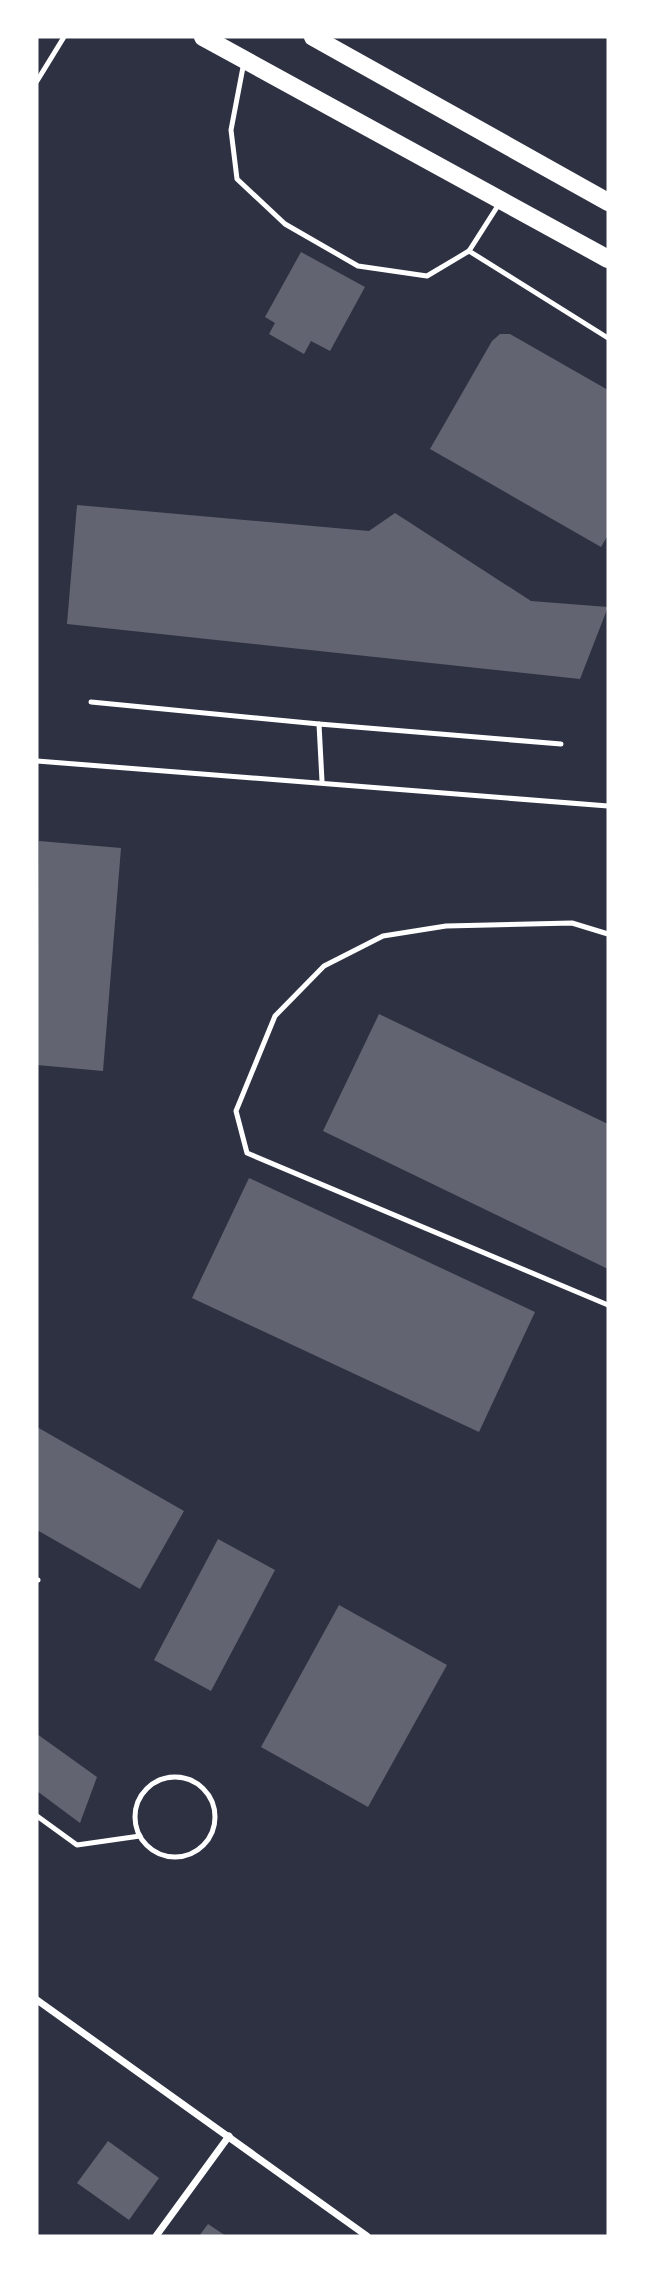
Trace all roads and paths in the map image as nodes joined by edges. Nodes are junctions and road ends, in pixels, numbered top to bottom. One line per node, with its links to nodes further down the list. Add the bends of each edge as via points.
1 (64, 37): 5 (lane)
2 (203, 37): 4 (main road)
3 (313, 37): 7 (main road)
4 (244, 59): 6 (main road); 8 (lane, via 231,130 237,178 285,224 358,266 427,276)
5 (37, 81)
6 (501, 200): 8 (lane); 9 (main road)
7 (608, 202)
8 (469, 251): 10 (lane)
9 (608, 259)
10 (608, 338)
11 (91, 702): 12 (lane)
12 (319, 724): 13 (lane); 15 (lane)
13 (561, 744)
14 (37, 761): 15 (lane)
15 (321, 781): 16 (lane)
16 (608, 806)
17 (608, 934): 18 (lane, via 572,923 446,926 383,936 324,966 275,1016 236,1111 247,1153)
18 (608, 1305)
19 (37, 1816): 20 (lane, via 77,1845)
20 (140, 1836): 20 (lane, via 159,1854 171,1857 195,1851 205,1843 215,1820 208,1794 186,1779 159,1780 140,1798 135,1824)
21 (37, 2000): 22 (street)
22 (229, 2136): 23 (street); 24 (street)
23 (156, 2236)
24 (367, 2236)

